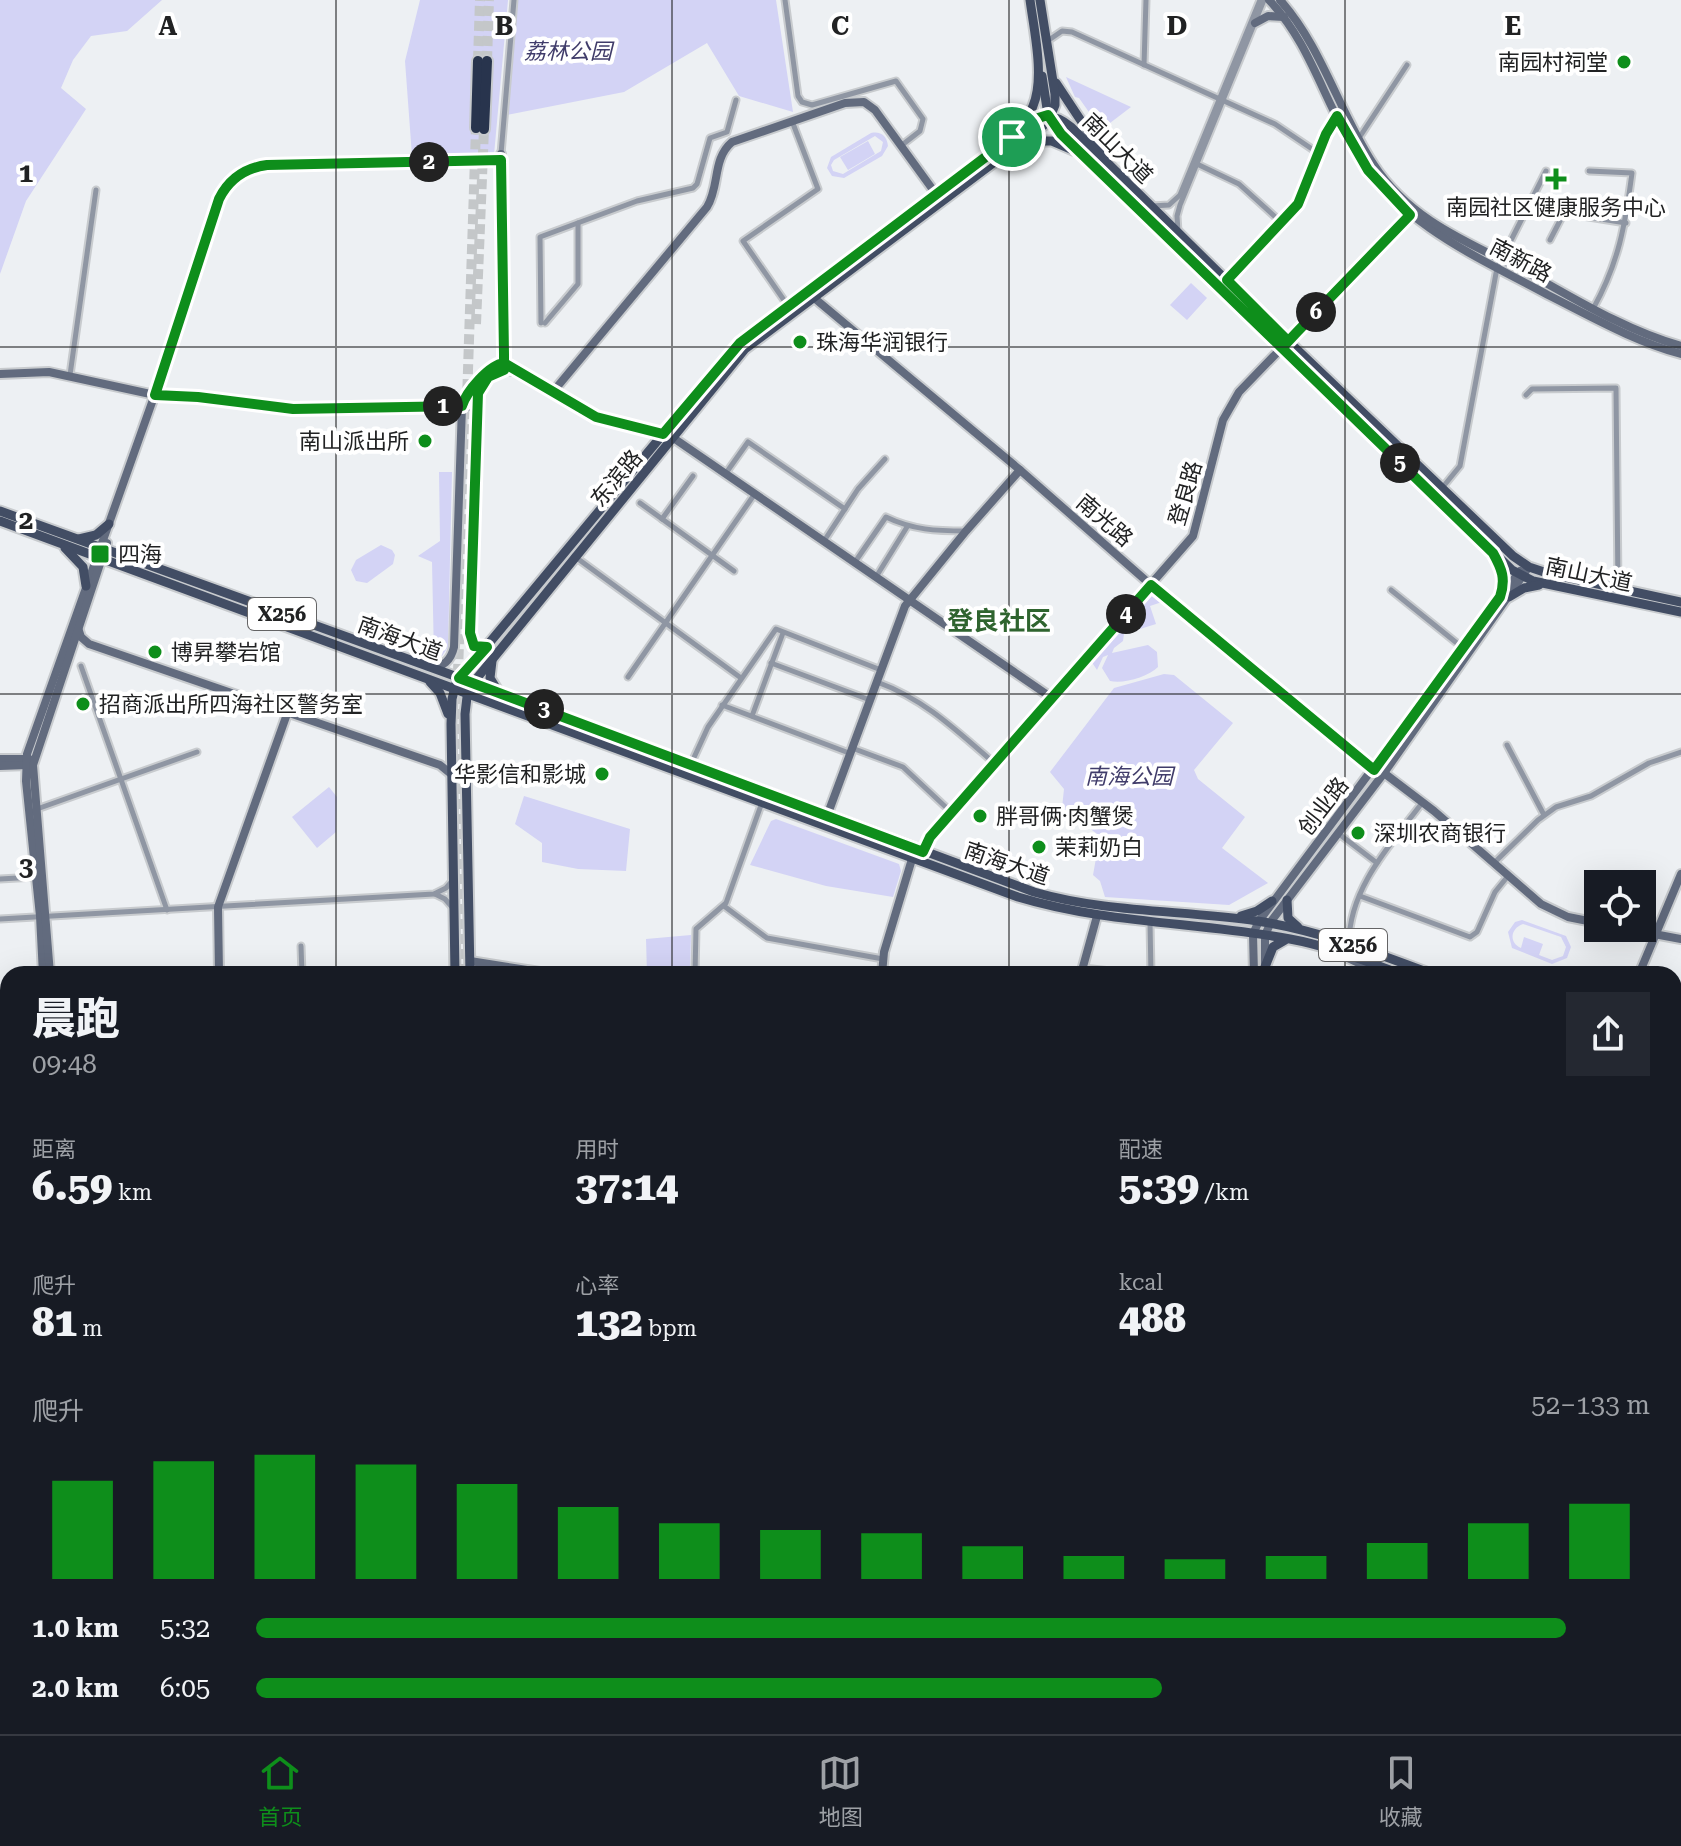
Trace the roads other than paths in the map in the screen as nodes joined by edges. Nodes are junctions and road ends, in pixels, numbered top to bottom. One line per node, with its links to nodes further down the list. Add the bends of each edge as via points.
1 (514, 0): 26 (street)
2 (785, 0): 24 (street, via 802,102 812,105 896,81 923,119 920,131)
3 (1030, 0): 10 (main road, 东滨路)
4 (1040, 0): 10 (main road, 东滨路)
5 (1146, 0): 14 (street)
6 (1264, 0): 8 (main road, 南新路); 9 (street); 17 (street)
7 (1280, 0): 11 (main road, 南新路)
8 (1285, 18): 9 (main road, via 1268,16); 11 (main road, 南新路)
9 (1255, 23): 17 (street)
10 (1041, 42): 13 (main road, 东滨路); 14 (street, via 1068,31); 19 (main road); 23 (main road, 东滨路, via 1035,102)
11 (1308, 47): 18 (main road, 南新路); 22 (main road, 南新路)
12 (483, 61): 21 (highway)
13 (1049, 65): 19 (main road, 东滨路, via 1055,94); 29 (main road)
14 (1144, 65): 17 (street)
15 (1407, 65): 22 (street)
16 (736, 100): 36 (street, via 727,132 710,138 693,188)
17 (1221, 100): 25 (street, via 1281,126); 28 (street); 34 (street, via 1180,195 1169,205)
18 (1337, 116): 25 (street); 35 (main road, 南新路, via 1368,170)
19 (1050, 117): 23 (main road, 东滨路); 27 (main road, 南山大道); 29 (main road, 南山大道, via 1071,127)
20 (792, 121): 24 (main road, via 864,102); 44 (street, via 818,189 743,241); 52 (main road, via 724,150 707,207)
21 (480, 128)
22 (1358, 139): 41 (main road, 南新路, via 1408,205)
23 (1016, 141): 27 (main road, via 1052,141); 33 (main road, 东滨路); 43 (main road, 东滨路)
24 (902, 145): 33 (main road)
25 (1318, 153): 37 (street, via 1303,194)
26 (501, 159): 49 (main road); 53 (main road, via 268,170 241,178 223,200)
27 (1091, 162): 46 (main road, 南山大道)
28 (1197, 164): 37 (street, via 1239,184); 39 (street, via 1179,209)
29 (1111, 167): 34 (main road, 南山大道)
30 (1546, 171): 41 (street)
31 (1589, 171): 38 (street, via 1632,173)
32 (96, 190): 51 (street)
33 (936, 194): 44 (main road, 东滨路)
34 (1151, 206): 39 (main road, 南山大道)
35 (1410, 215): 41 (main road, 南新路, via 1447,241); 46 (main road, 登良路)
36 (578, 223): 36 (street, via 540,237 543,323 578,284)
37 (1282, 223): 42 (street)
38 (1626, 223): 40 (street, via 1564,213); 45 (street, via 1613,269)
39 (1179, 233): 42 (main road, 南山大道)
40 (1550, 240)
41 (1499, 264): 45 (main road, 南新路); 48 (main road, 南新路, via 1620,333); 62 (street, via 1460,466)
42 (1227, 280): 46 (main road, 南山大道)
43 (813, 297): 57 (main road, 东滨路, via 745,349); 59 (main road, 南光路)
44 (788, 306): 57 (main road, 东滨路, via 733,350)
45 (1593, 309): 47 (main road, 南新路)
46 (1285, 344): 62 (main road, 南山大道); 75 (main road, 南山大道); 84 (main road, 登良路, via 1228,410 1194,533)
47 (1681, 346)
48 (1681, 354)
49 (504, 366): 52 (main road); 55 (main road, via 495,365); 56 (main road, via 483,383)
50 (0, 374): 51 (main road)
51 (70, 375): 53 (main road)
52 (552, 393): 57 (main road, via 596,417)
53 (157, 395): 55 (main road, via 293,409); 69 (main road); 76 (main road)
54 (1526, 395): 87 (street, via 1532,389 1616,388)
55 (462, 406): 56 (main road); 103 (main road, via 454,647 446,662)
56 (477, 407): 97 (main road, via 470,636 474,646)
57 (668, 436): 60 (main road); 78 (main road, 东滨路); 97 (main road, 东滨路)
58 (885, 459): 65 (street)
59 (1020, 470): 71 (main road); 84 (main road, 南光路)
60 (725, 473): 63 (main road); 65 (street, via 748,442)
61 (693, 476): 67 (street)
62 (1442, 488): 80 (main road, 南山大道)
63 (755, 494): 73 (main road); 77 (street)
64 (640, 503): 67 (street)
65 (845, 509): 73 (street)
66 (0, 511): 72 (main road, 南海大道 / X256)
67 (662, 519): 77 (street)
68 (0, 521): 74 (main road, 南海大道 / X256)
69 (109, 524): 72 (main road, via 96,535); 76 (main road)
70 (907, 527): 71 (street); 79 (street, via 886,517); 83 (street)
71 (966, 531): 90 (main road)
72 (76, 539): 76 (main road, 南海大道 / X256)
73 (824, 541): 79 (main road)
74 (59, 543): 76 (main road, 南海大道 / X256); 85 (main road, via 81,563)
75 (1493, 553): 82 (main road, 南山大道); 89 (main road)
76 (101, 554): 85 (main road); 94 (main road); 103 (main road, 南海大道 / X256); 105 (main road, 南海大道 / X256)
77 (712, 555): 81 (street); 93 (street)
78 (574, 556): 93 (street); 100 (main road, 东滨路)
79 (855, 562): 83 (main road)
80 (1529, 567): 82 (main road, 创业路); 87 (main road, 南山大道)
81 (734, 571)
82 (1520, 575): 86 (main road, 南山大道); 89 (main road, 创业路)
83 (876, 577): 90 (main road)
84 (1151, 585): 114 (main road, 登良路); 135 (main road, 南光路)
85 (86, 586): 123 (main road)
86 (1559, 586): 89 (main road, via 1528,586); 92 (main road, 南山大道)
87 (1618, 589): 91 (main road, 南山大道)
88 (1391, 590): 98 (street)
89 (1505, 597): 98 (main road, 创业路); 136 (main road, 创业路)
90 (910, 600): 104 (main road); 114 (main road)
91 (1681, 602)
92 (1681, 612)
93 (664, 624): 106 (street); 108 (street)
94 (78, 627): 96 (main road); 99 (main road)
95 (783, 633): 101 (street); 104 (street); 108 (street, via 776,629)
96 (89, 644): 99 (main road); 118 (main road)
97 (487, 647): 107 (main road, 东滨路)
98 (1463, 648): 135 (main road, 创业路)
99 (70, 650): 130 (main road)
100 (498, 651): 110 (main road, 东滨路); 113 (main road, via 490,674)
101 (771, 663): 115 (street); 119 (street)
102 (81, 666): 139 (street)
103 (430, 667): 107 (main road, 南海大道 / X256)
104 (881, 670): 109 (main road)
105 (421, 676): 111 (main road, 南海大道 / X256); 120 (main road, via 440,693)
106 (628, 677)
107 (459, 678): 110 (main road, 南海大道 / X256); 111 (main road, 东滨路)
108 (741, 678): 116 (street)
109 (877, 682): 115 (main road); 132 (street, via 928,706)
110 (473, 683): 112 (main road, 东滨路); 113 (main road, 南海大道 / X256)
111 (454, 688): 112 (main road, 南海大道 / X256); 120 (main road, 东滨路)
112 (468, 693): 117 (main road, 南海大道 / X256); 121 (main road, 东滨路)
113 (501, 693): 133 (main road, 南海大道 / X256)
114 (1052, 698): 132 (main road, 登良路)
115 (870, 700): 125 (main road)
116 (722, 705): 119 (street); 133 (street)
117 (501, 706): 121 (main road, via 476,707); 142 (main road, 南海大道 / X256)
118 (287, 714): 131 (main road); 162 (main road)
119 (752, 716): 125 (street)
120 (451, 724): 124 (main road, 东滨路)
121 (465, 730): 185 (main road, 东滨路)
122 (1507, 745): 145 (street)
123 (29, 746): 129 (main road); 130 (main road)
124 (451, 748): 131 (main road, via 441,761); 137 (main road, 东滨路)
125 (851, 751): 144 (street, via 903,767); 146 (main road)
126 (197, 752): 139 (street)
127 (1681, 752): 145 (street)
128 (0, 759): 129 (main road)
129 (12, 762): 130 (main road); 134 (main road); 138 (main road)
130 (29, 762): 138 (main road); 143 (main road)
131 (430, 763): 137 (main road)
132 (994, 764): 144 (main road, 登良路)
133 (691, 765): 140 (main road, 南海大道 / X256)
134 (0, 766)
135 (1374, 770): 160 (main road, 创业路)
136 (1384, 773): 141 (main road); 147 (main road, 创业路)
137 (451, 774): 156 (main road, 东滨路)
138 (26, 776): 154 (main road)
139 (121, 779): 143 (street); 163 (street)
140 (765, 794): 142 (street); 146 (main road, 南海大道 / X256)
141 (1422, 803): 150 (street); 151 (main road)
142 (761, 804): 149 (main road, 南海大道 / X256); 161 (street)
143 (36, 810): 165 (main road)
144 (952, 812): 148 (main road, 登良路)
145 (1544, 815): 151 (street)
146 (827, 816): 148 (main road, 南海大道 / X256)
147 (1338, 833): 150 (street); 159 (main road, 创业路)
148 (923, 852): 167 (main road, 南海大道 / X256, via 1056,899)
149 (912, 859): 166 (main road, 南海大道 / X256, via 1034,902); 184 (main road)
150 (1377, 863): 158 (street)
151 (1494, 863): 153 (main road)
152 (1681, 874): 174 (main road)
153 (1508, 876): 158 (street, via 1470,937); 169 (main road, via 1551,909)
154 (36, 877): 155 (street); 165 (main road)
155 (0, 879)
156 (453, 880): 157 (street); 164 (main road, 东滨路)
157 (434, 894): 162 (street); 164 (street)
158 (1360, 896): 181 (street)
159 (1287, 900): 172 (main road, 创业路); 173 (main road, via 1288,918)
160 (1272, 901): 167 (main road, via 1252,913); 170 (main road, 创业路)
161 (724, 906): 184 (street, via 767,938); 193 (street, via 696,929)
162 (218, 907): 163 (street); 188 (main road)
163 (167, 910): 165 (street)
164 (453, 911): 190 (main road, 东滨路)
165 (43, 916): 168 (street); 186 (main road); 187 (main road)
166 (1097, 916): 171 (main road, 南海大道 / X256); 195 (main road)
167 (1230, 917): 170 (main road, 南海大道 / X256)
168 (0, 919)
169 (1584, 920)
170 (1259, 921): 172 (main road, 南海大道 / X256); 175 (main road, 创业路)
171 (1150, 923): 175 (main road, 南海大道 / X256); 196 (street)
172 (1271, 923): 173 (main road, 南海大道 / X256); 177 (main road, 创业路)
173 (1305, 930): 181 (main road, 南海大道 / X256)
174 (1656, 930)
175 (1253, 934): 177 (main road, 南海大道 / X256); 197 (main road, 创业路)
176 (1656, 934): 179 (main road)
177 (1265, 935): 178 (main road, 南海大道 / X256); 198 (main road, 创业路)
178 (1292, 939): 183 (main road, 南海大道 / X256); 199 (main road, via 1273,947)
179 (1681, 939)
180 (1651, 942): 203 (main road)
181 (1349, 944): 202 (main road, 南海大道 / X256)
182 (301, 946): 189 (street)
183 (1337, 951): 200 (main road); 201 (main road, 南海大道 / X256)
184 (883, 959): 194 (main road)
185 (470, 961): 191 (main road, 东滨路); 192 (main road)
186 (43, 966)
187 (49, 966)
188 (219, 966)
189 (302, 966)
190 (455, 966)
191 (470, 966)
192 (502, 966)
193 (695, 966)
194 (883, 966)
195 (1082, 966)
196 (1151, 966)
197 (1254, 966)
198 (1265, 966)
199 (1267, 966)
200 (1367, 966)
201 (1379, 966)
202 (1410, 966)
203 (1642, 966)

